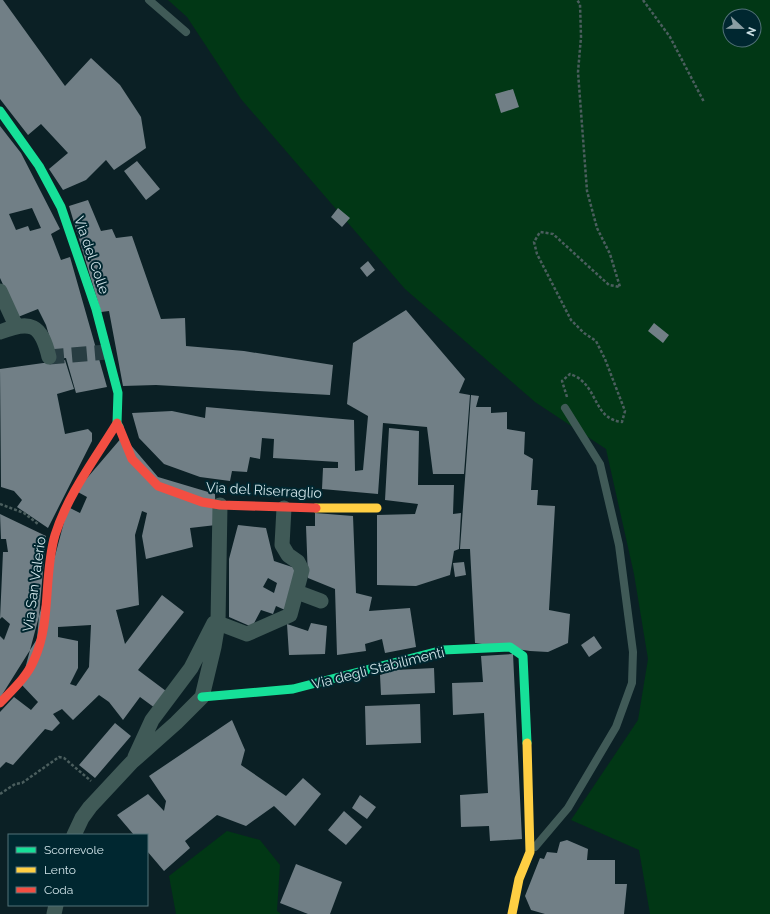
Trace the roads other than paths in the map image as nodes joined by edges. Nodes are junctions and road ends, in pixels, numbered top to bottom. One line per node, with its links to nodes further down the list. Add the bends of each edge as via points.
1 (149, 0): 2 (lane)
2 (186, 32)
3 (0, 111): 9 (street, Via del Colle, via 39,166 61,207 96,309 118,393)
4 (0, 291): 5 (street)
5 (16, 326): 6 (street); 7 (street, via 29,325 39,331 44,338)
6 (0, 332)
7 (49, 357)
8 (568, 405): 20 (lane, Via degli Stabilimenti, via 600,464 619,544 633,652 632,683 616,728 568,808)
9 (117, 423): 10 (street, Via del Riserraglio, via 132,459 158,486 202,502); 17 (street, Via San Valerio, via 70,500 54,536 38,651 29,670)
10 (220, 505): 11 (street, Via del Riserraglio); 15 (street)
11 (284, 508): 12 (street, Via del Riserraglio); 13 (street, via 282,545 288,555 300,564 302,570)
12 (377, 508)
13 (297, 592): 14 (street); 15 (street, via 290,615 247,634)
14 (321, 601)
15 (218, 618): 16 (street); 18 (street, via 191,668 152,720)
16 (202, 697): 18 (street); 20 (street, Via degli Stabilimenti, via 293,689 443,650 510,647 523,656)
17 (0, 703)
18 (132, 762): 19 (street, via 90,807)
19 (74, 834)
20 (530, 852): 21 (street, Via degli Stabilimenti, via 519,879)
21 (512, 914)

